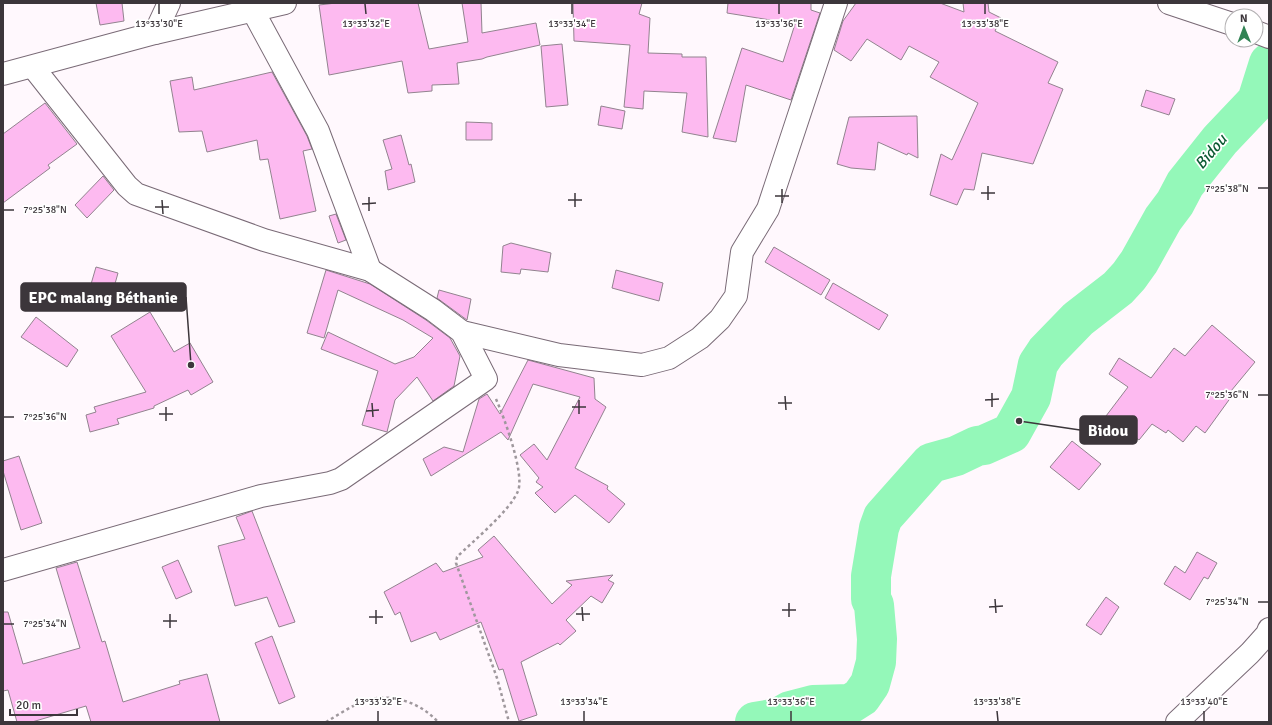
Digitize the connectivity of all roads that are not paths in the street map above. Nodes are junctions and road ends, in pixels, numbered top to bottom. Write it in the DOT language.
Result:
graph roads {
  1 [pos="169,3"];
  2 [pos="285,3"];
  3 [pos="836,3"];
  4 [pos="1169,3"];
  5 [pos="253,11"];
  6 [pos="1224,21"];
  7 [pos="155,33"];
  8 [pos="33,67"];
  9 [pos="3,74"];
  10 [pos="370,270"];
  11 [pos="462,332"];
  12 [pos="3,570"];
  13 [pos="1269,628"];
  14 [pos="1177,722"];
  1 -- 7 [label="street"];
  2 -- 5 [label="street"];
  3 -- 11 [label="street"];
  4 -- 6 [label="street"];
  5 -- 7 [label="street"];
  5 -- 10 [label="street"];
  7 -- 8 [label="street"];
  8 -- 9 [label="street"];
  8 -- 10 [label="street"];
  10 -- 11 [label="street"];
  11 -- 12 [label="street"];
  13 -- 14 [label="street"];
}
